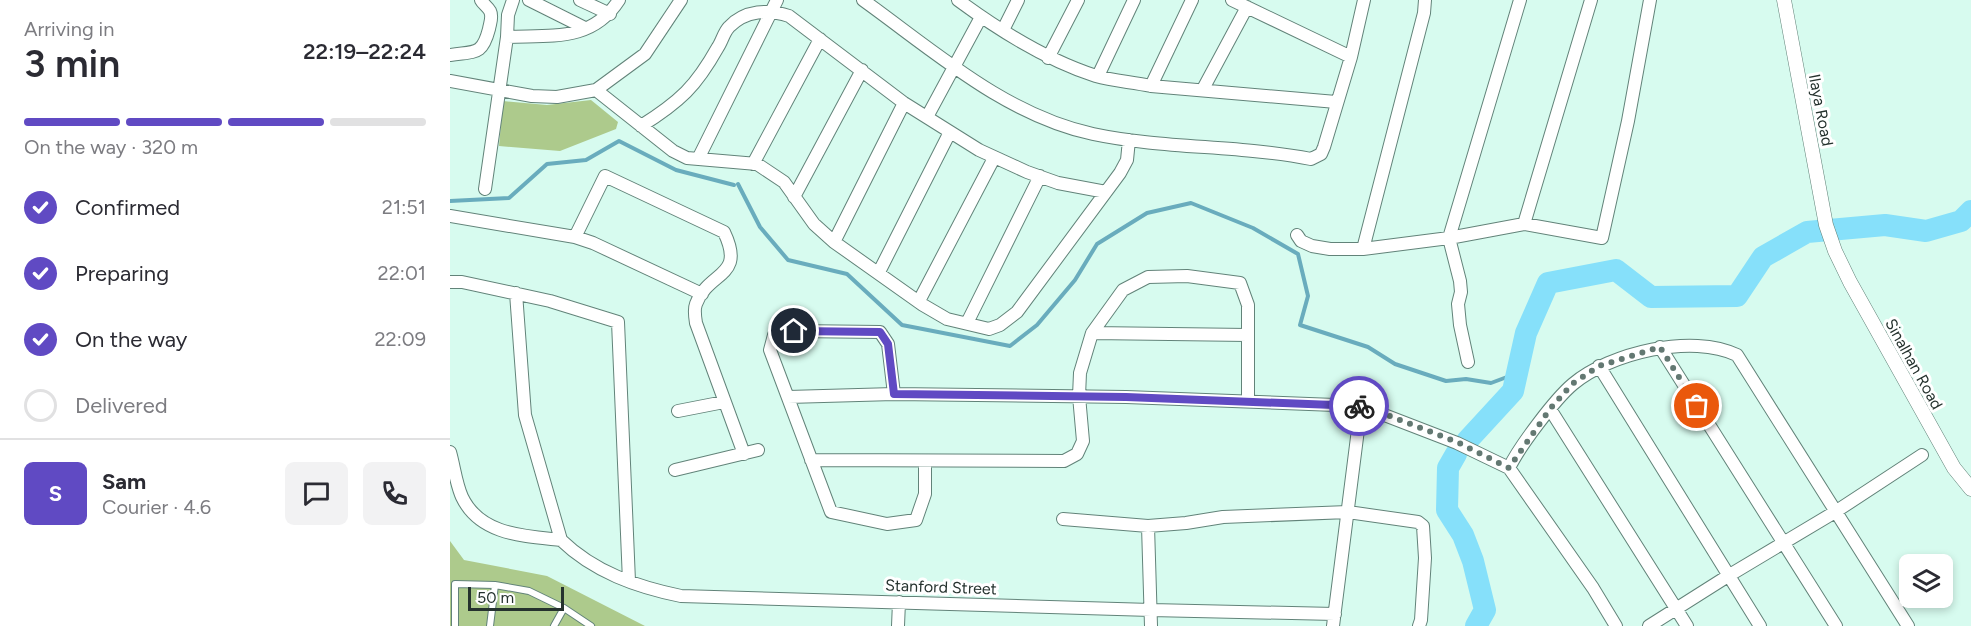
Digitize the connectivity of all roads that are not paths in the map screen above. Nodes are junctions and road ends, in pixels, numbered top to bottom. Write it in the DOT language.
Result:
graph roads {
  1 [pos="481,0"];
  2 [pos="513,0"];
  3 [pos="529,0"];
  4 [pos="580,0"];
  5 [pos="619,0"];
  6 [pos="681,0"];
  7 [pos="862,0"];
  8 [pos="958,0"];
  9 [pos="1018,0"];
  10 [pos="1078,0"];
  11 [pos="1134,0"];
  12 [pos="1192,0"];
  13 [pos="1232,0"];
  14 [pos="1425,0"];
  15 [pos="1520,0"];
  16 [pos="1591,0"];
  17 [pos="1650,0"];
  18 [pos="1784,0"];
  19 [pos="1360,2"];
  20 [pos="774,6"];
  21 [pos="1247,8"];
  22 [pos="610,14"];
  23 [pos="981,17"];
  24 [pos="585,28"];
  25 [pos="1003,30"];
  26 [pos="507,36"];
  27 [pos="820,39"];
  28 [pos="450,55"];
  29 [pos="1351,57"];
  30 [pos="1048,58"];
  31 [pos="954,65"];
  32 [pos="862,70"];
  33 [pos="1098,76"];
  34 [pos="450,81"];
  35 [pos="1151,86"];
  36 [pos="1203,89"];
  37 [pos="596,90"];
  38 [pos="498,91"];
  39 [pos="1336,102"];
  40 [pos="904,103"];
  41 [pos="927,117"];
  42 [pos="641,126"];
  43 [pos="950,132"];
  44 [pos="1129,140"];
  45 [pos="994,158"];
  46 [pos="698,159"];
  47 [pos="753,164"];
  48 [pos="1040,177"];
  49 [pos="485,189"];
  50 [pos="1106,192"];
  51 [pos="794,197"];
  52 [pos="450,216"];
  53 [pos="1524,224"];
  54 [pos="1297,235"];
  55 [pos="575,237"];
  56 [pos="1449,238"];
  57 [pos="834,242"];
  58 [pos="1362,249"];
  59 [pos="1835,250"];
  60 [pos="879,272"];
  61 [pos="450,282"];
  62 [pos="516,293"];
  63 [pos="702,294"];
  64 [pos="919,301"];
  65 [pos="967,323"];
  66 [pos="1092,333"];
  67 [pos="1248,335"];
  68 [pos="1660,347"];
  69 [pos="1468,362"];
  70 [pos="1599,366"];
  71 [pos="894,394"];
  72 [pos="1079,396"];
  73 [pos="788,397"];
  74 [pos="1248,400"];
  75 [pos="724,402"];
  76 [pos="1361,406"];
  77 [pos="1550,409"];
  78 [pos="678,411"];
  79 [pos="758,450"];
  80 [pos="450,452"];
  81 [pos="744,454"];
  82 [pos="1922,455"];
  83 [pos="812,460"];
  84 [pos="925,461"];
  85 [pos="1509,468"];
  86 [pos="675,470"];
  87 [pos="1971,489"];
  88 [pos="1348,512"];
  89 [pos="1835,512"];
  90 [pos="1063,519"];
  91 [pos="1148,526"];
  92 [pos="561,540"];
  93 [pos="1783,542"];
  94 [pos="1728,576"];
  95 [pos="629,581"];
  96 [pos="452,583"];
  97 [pos="495,585"];
  98 [pos="899,602"];
  99 [pos="564,608"];
  100 [pos="1151,610"];
  101 [pos="1676,610"];
  102 [pos="1334,620"];
  103 [pos="455,626"];
  104 [pos="490,626"];
  105 [pos="554,626"];
  106 [pos="591,626"];
  107 [pos="898,626"];
  108 [pos="1151,626"];
  109 [pos="1419,626"];
  110 [pos="1616,626"];
  111 [pos="1649,626"];
  112 [pos="1687,626"];
  113 [pos="1760,626"];
  114 [pos="1836,626"];
  115 [pos="1908,626"];
  1 -- 28 [label="street"];
  2 -- 26 [label="street"];
  3 -- 24 [label="street"];
  4 -- 22 [label="street"];
  5 -- 22 [label="street"];
  6 -- 37 [label="street"];
  7 -- 31 [label="street"];
  8 -- 23 [label="street"];
  9 -- 25 [label="street"];
  10 -- 30 [label="street"];
  11 -- 33 [label="street"];
  12 -- 35 [label="street"];
  13 -- 21 [label="street"];
  14 -- 58 [label="street"];
  15 -- 56 [label="street"];
  16 -- 53 [label="street"];
  17 -- 53 [label="street"];
  18 -- 59 [label="street, Ilaya Road"];
  19 -- 29 [label="street"];
  20 -- 27 [label="street"];
  20 -- 42 [label="street"];
  20 -- 46 [label="street"];
  21 -- 29 [label="street"];
  21 -- 36 [label="street"];
  22 -- 24 [label="street"];
  23 -- 25 [label="street"];
  23 -- 31 [label="street"];
  24 -- 26 [label="street"];
  25 -- 30 [label="street"];
  26 -- 38 [label="street"];
  27 -- 32 [label="street"];
  27 -- 47 [label="street"];
  29 -- 39 [label="street"];
  30 -- 33 [label="street"];
  31 -- 41 [label="street"];
  31 -- 44 [label="street"];
  32 -- 40 [label="street"];
  32 -- 51 [label="street"];
  33 -- 35 [label="street"];
  34 -- 38 [label="street"];
  35 -- 36 [label="street"];
  36 -- 39 [label="street"];
  37 -- 38 [label="street"];
  37 -- 42 [label="street"];
  38 -- 49 [label="street"];
  39 -- 44 [label="street"];
  40 -- 41 [label="street"];
  40 -- 57 [label="street"];
  41 -- 43 [label="street"];
  42 -- 46 [label="street"];
  43 -- 45 [label="street"];
  43 -- 60 [label="street"];
  44 -- 50 [label="street"];
  45 -- 48 [label="street"];
  45 -- 64 [label="street"];
  46 -- 47 [label="street"];
  47 -- 51 [label="street"];
  48 -- 50 [label="street"];
  48 -- 65 [label="street"];
  50 -- 65 [label="street"];
  51 -- 57 [label="street"];
  52 -- 55 [label="street"];
  53 -- 56 [label="street"];
  54 -- 58 [label="street"];
  55 -- 63 [label="street"];
  55 -- 63 [label="street"];
  56 -- 58 [label="street"];
  56 -- 69 [label="street"];
  57 -- 60 [label="street"];
  59 -- 87 [label="street, Sinalhan Road"];
  60 -- 64 [label="street"];
  61 -- 62 [label="street"];
  62 -- 92 [label="street"];
  62 -- 95 [label="street"];
  63 -- 75 [label="street"];
  64 -- 65 [label="street"];
  66 -- 67 [label="street"];
  66 -- 67 [label="street"];
  66 -- 72 [label="street"];
  67 -- 74 [label="street"];
  68 -- 70 [label="street"];
  68 -- 89 [label="street"];
  68 -- 93 [label="street"];
  70 -- 77 [label="street"];
  70 -- 94 [label="street"];
  71 -- 72 [label="street"];
  71 -- 73 [label="street"];
  71 -- 73 [label="street"];
  72 -- 74 [label="street"];
  72 -- 84 [label="street"];
  73 -- 83 [label="street"];
  74 -- 76 [label="street"];
  75 -- 78 [label="street"];
  75 -- 81 [label="street"];
  76 -- 85 [label="street"];
  76 -- 88 [label="street"];
  77 -- 85 [label="street"];
  77 -- 101 [label="street"];
  79 -- 81 [label="street"];
  80 -- 92 [label="street"];
  81 -- 86 [label="street"];
  82 -- 89 [label="street"];
  83 -- 84 [label="street"];
  83 -- 84 [label="street"];
  85 -- 110 [label="street"];
  88 -- 91 [label="street"];
  88 -- 102 [label="street"];
  88 -- 109 [label="street"];
  89 -- 93 [label="street"];
  89 -- 115 [label="street"];
  90 -- 91 [label="street"];
  91 -- 100 [label="street"];
  92 -- 95 [label="street, Stanford Street"];
  93 -- 94 [label="street"];
  93 -- 114 [label="street"];
  94 -- 101 [label="street"];
  94 -- 113 [label="street"];
  95 -- 98 [label="street, Stanford Street"];
  96 -- 97 [label="lane"];
  96 -- 103 [label="lane"];
  97 -- 99 [label="lane"];
  97 -- 104 [label="lane"];
  98 -- 100 [label="street, Stanford Street"];
  98 -- 107 [label="street"];
  99 -- 105 [label="lane"];
  99 -- 106 [label="lane"];
  100 -- 102 [label="street, Stanford Street"];
  100 -- 108 [label="street"];
  101 -- 111 [label="street"];
  101 -- 112 [label="street"];
}
